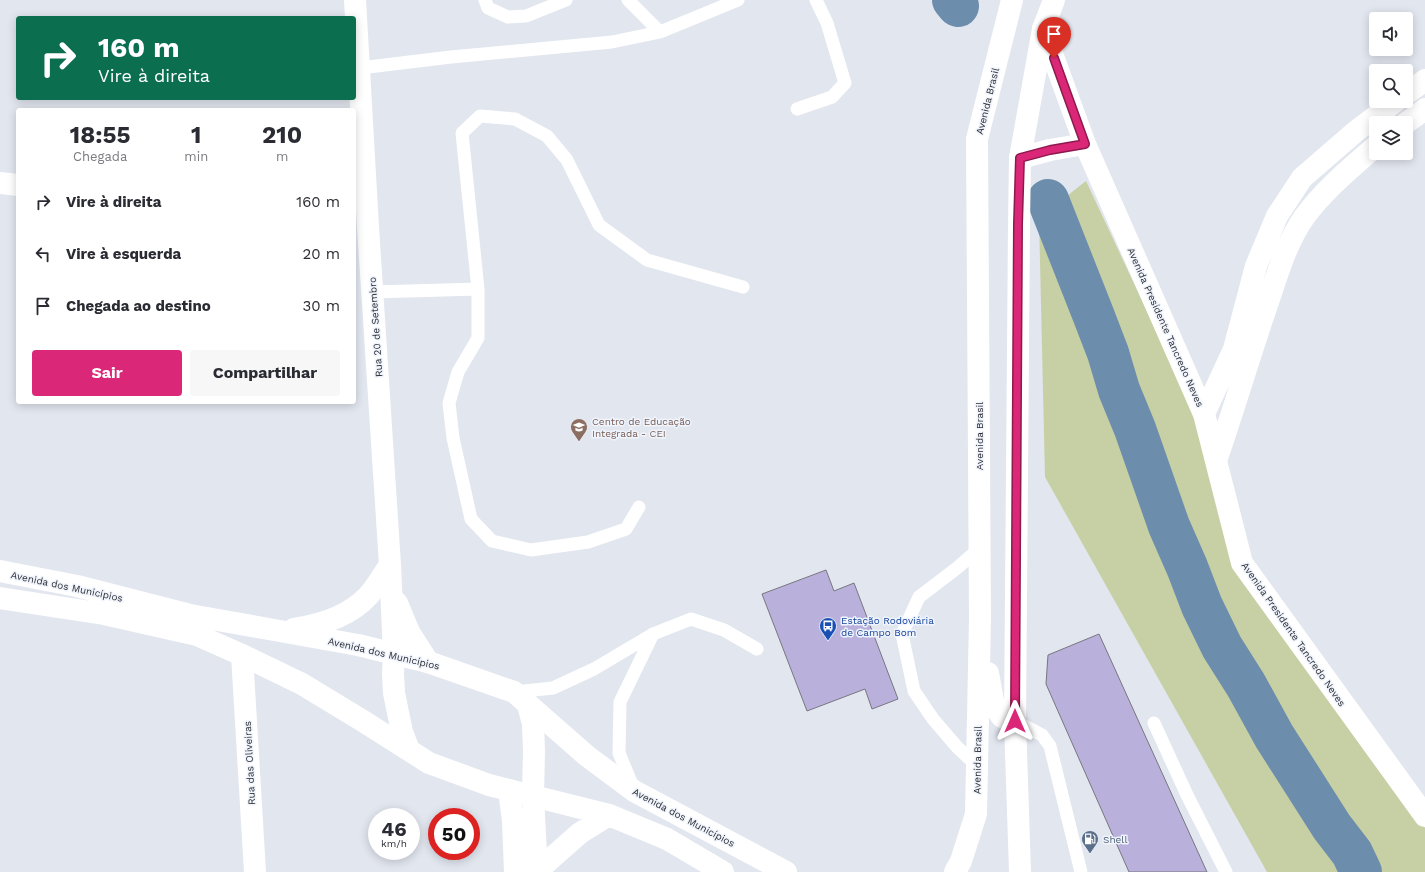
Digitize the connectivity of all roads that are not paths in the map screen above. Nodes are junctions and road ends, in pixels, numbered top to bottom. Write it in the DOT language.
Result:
graph roads {
  1 [pos="355,0"];
  2 [pos="485,0"];
  3 [pos="566,0"];
  4 [pos="628,0"];
  5 [pos="738,0"];
  6 [pos="816,0"];
  7 [pos="1012,0"];
  8 [pos="1054,0"];
  9 [pos="1043,29"];
  10 [pos="660,32"];
  11 [pos="360,68"];
  12 [pos="1425,80"];
  13 [pos="1413,89"];
  14 [pos="1387,108"];
  15 [pos="796,109"];
  16 [pos="1425,109"];
  17 [pos="1413,118"];
  18 [pos="1085,144"];
  19 [pos="1369,152"];
  20 [pos="1020,158"];
  21 [pos="0,183"];
  22 [pos="16,185"];
  23 [pos="361,226"];
  24 [pos="743,287"];
  25 [pos="478,289"];
  26 [pos="373,292"];
  27 [pos="1204,414"];
  28 [pos="1216,461"];
  29 [pos="639,507"];
  30 [pos="980,548"];
  31 [pos="390,565"];
  32 [pos="0,571"];
  33 [pos="0,598"];
  34 [pos="980,618"];
  35 [pos="280,631"];
  36 [pos="653,634"];
  37 [pos="757,649"];
  38 [pos="242,654"];
  39 [pos="394,654"];
  40 [pos="428,662"];
  41 [pos="521,698"];
  42 [pos="1015,721"];
  43 [pos="1154,723"];
  44 [pos="409,750"];
  45 [pos="977,766"];
  46 [pos="509,790"];
  47 [pos="634,791"];
  48 [pos="533,796"];
  49 [pos="976,814"];
  50 [pos="609,815"];
  51 [pos="1425,816"];
  52 [pos="255,872"];
  53 [pos="515,872"];
  54 [pos="537,872"];
  55 [pos="723,872"];
  56 [pos="786,872"];
  57 [pos="939,872"];
  58 [pos="955,872"];
  59 [pos="1020,872"];
  60 [pos="1082,872"];
  61 [pos="1226,872"];
  1 -- 11 [label="main road, Rua 20 de Setembro"];
  2 -- 3 [label="lane"];
  4 -- 10 [label="lane"];
  5 -- 10 [label="lane"];
  6 -- 15 [label="lane"];
  7 -- 30 [label="main road, Avenida Brasil"];
  8 -- 9 [label="main road"];
  9 -- 18 [label="main road, Avenida Presidente Tancredo Neves"];
  9 -- 20 [label="main road"];
  10 -- 11 [label="lane"];
  11 -- 23 [label="main road, Rua 20 de Setembro"];
  12 -- 13 [label="main road"];
  14 -- 27 [label="main road"];
  16 -- 17 [label="main road"];
  18 -- 20 [label="main road"];
  18 -- 27 [label="main road, Avenida Presidente Tancredo Neves"];
  19 -- 28 [label="main road"];
  20 -- 42 [label="main road"];
  21 -- 22 [label="main road"];
  23 -- 26 [label="main road, Rua 20 de Setembro"];
  24 -- 25 [label="lane"];
  25 -- 26 [label="lane"];
  25 -- 29 [label="lane"];
  26 -- 31 [label="main road, Rua 20 de Setembro"];
  27 -- 28 [label="main road, Avenida Presidente Tancredo Neves"];
  28 -- 51 [label="main road, Avenida Presidente Tancredo Neves"];
  30 -- 34 [label="main road, Avenida Brasil"];
  30 -- 45 [label="lane"];
  31 -- 35 [label="main road"];
  31 -- 39 [label="main road, Rua 20 de Setembro"];
  31 -- 40 [label="main road"];
  32 -- 35 [label="main road, Avenida dos Municípios"];
  33 -- 38 [label="main road, Avenida dos Municípios"];
  34 -- 42 [label="main road"];
  34 -- 45 [label="main road, Avenida Brasil"];
  35 -- 39 [label="main road, Avenida dos Municípios"];
  36 -- 37 [label="lane"];
  36 -- 41 [label="lane"];
  36 -- 47 [label="lane"];
  38 -- 44 [label="main road, Avenida dos Municípios"];
  38 -- 52 [label="main road, Rua das Oliveiras"];
  39 -- 40 [label="main road, Avenida dos Municípios"];
  39 -- 44 [label="main road, Rua 20 de Setembro"];
  40 -- 41 [label="main road, Avenida dos Municípios"];
  41 -- 47 [label="main road, Avenida dos Municípios"];
  41 -- 48 [label="main road"];
  42 -- 59 [label="main road"];
  42 -- 60 [label="lane"];
  43 -- 61 [label="lane"];
  44 -- 46 [label="main road, Avenida dos Municípios"];
  45 -- 49 [label="main road, Avenida Brasil"];
  46 -- 48 [label="main road, Avenida dos Municípios"];
  46 -- 53 [label="main road"];
  47 -- 56 [label="main road, Avenida dos Municípios"];
  48 -- 50 [label="main road, Avenida dos Municípios"];
  48 -- 54 [label="main road"];
  49 -- 57 [label="main road"];
  49 -- 58 [label="main road, Avenida Brasil"];
  50 -- 54 [label="main road"];
  50 -- 55 [label="main road, Avenida dos Municípios"];
}
